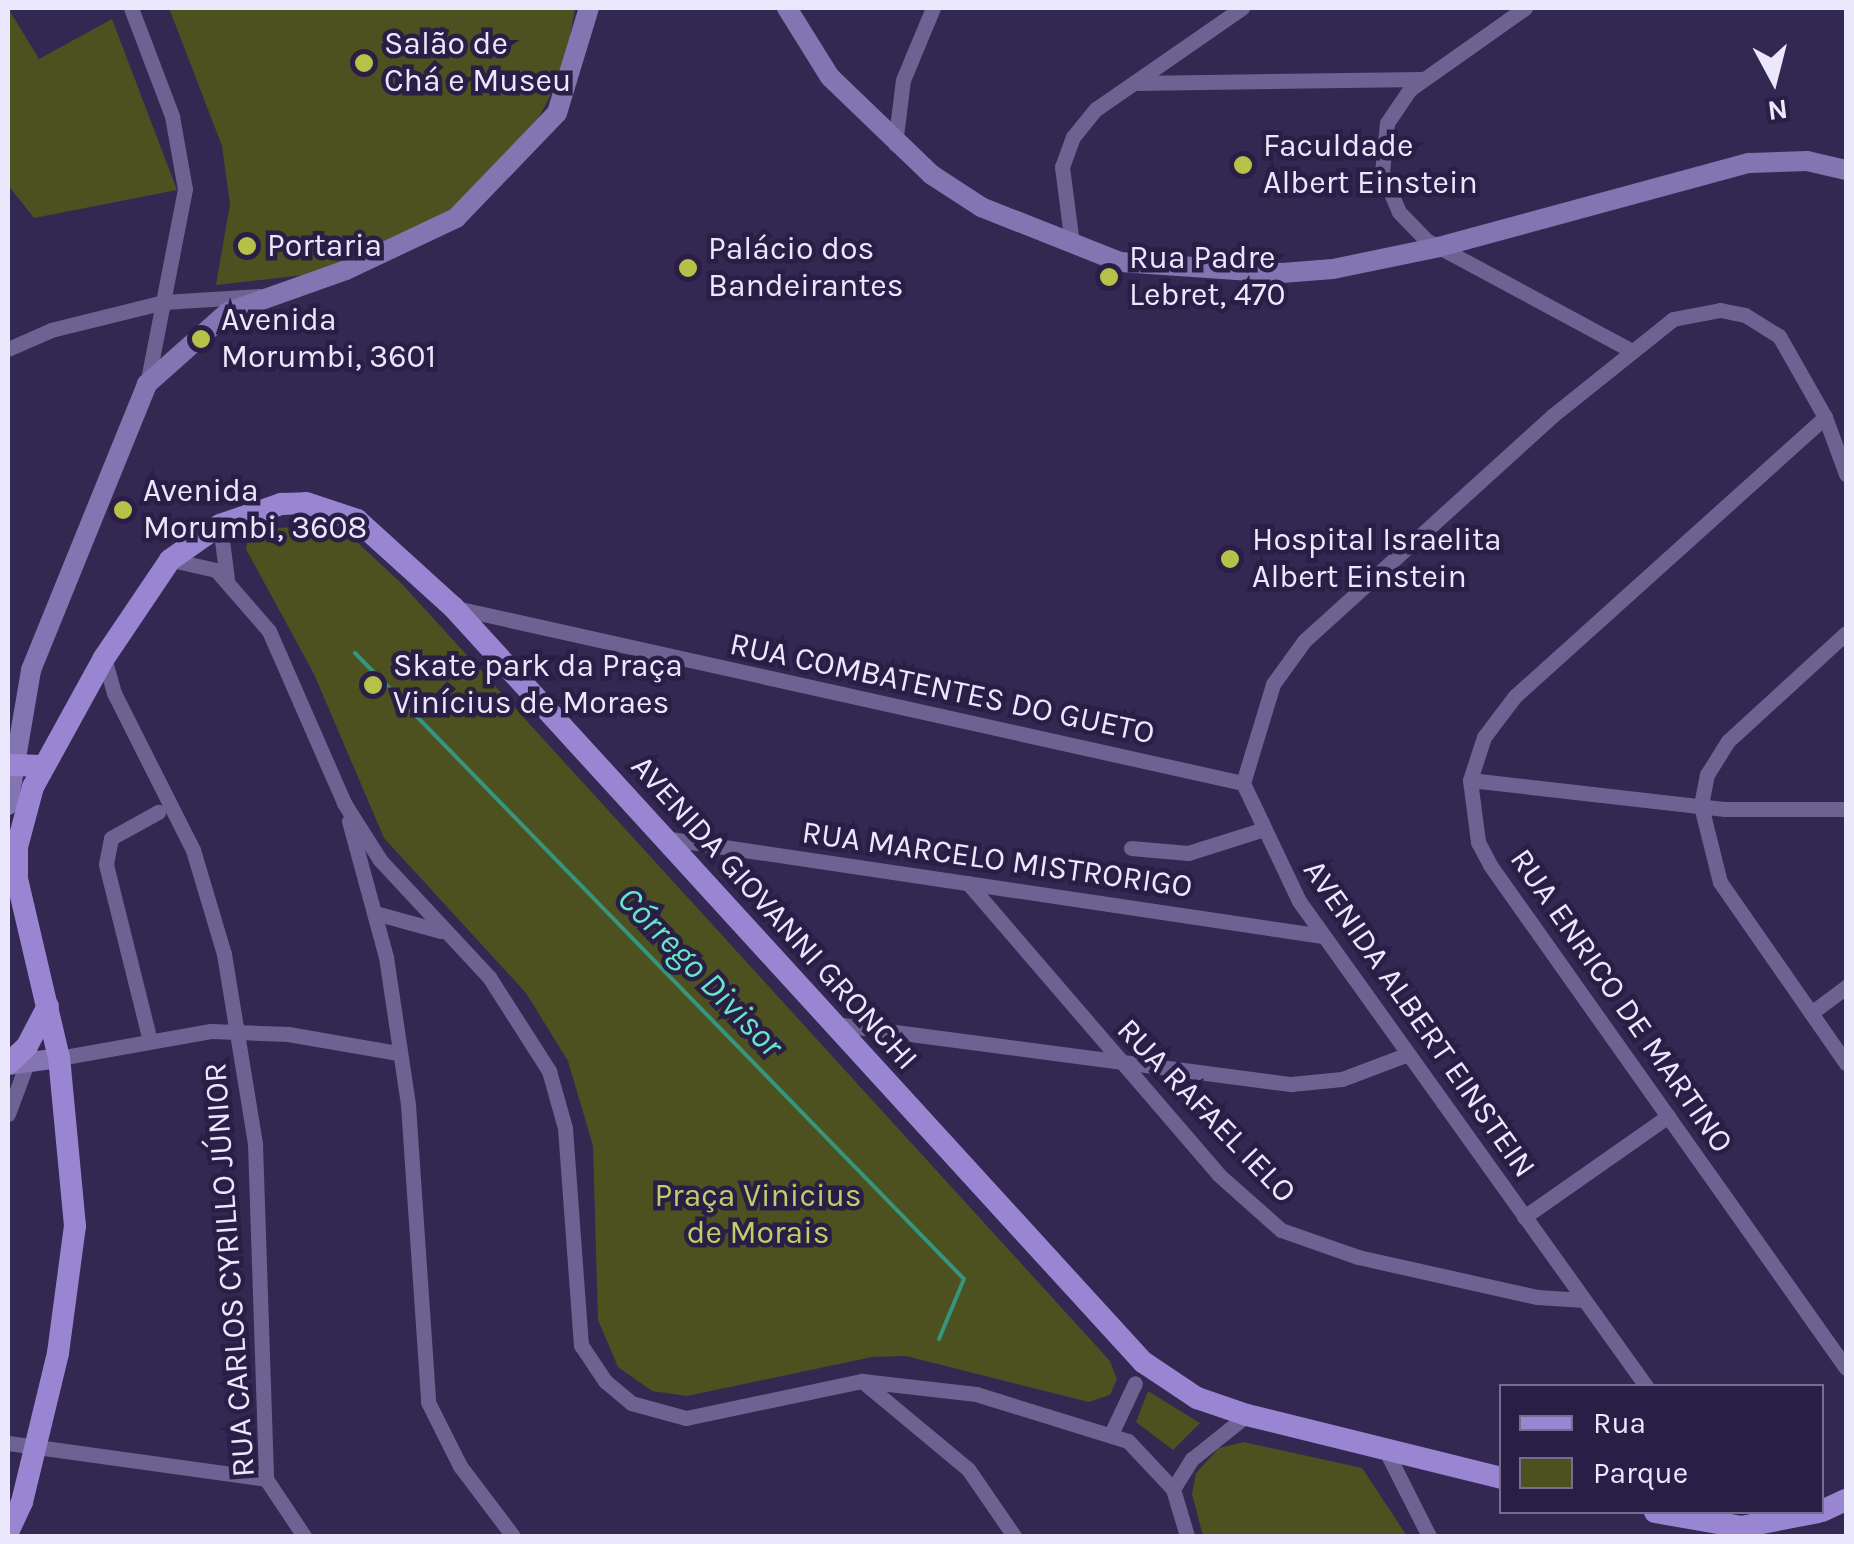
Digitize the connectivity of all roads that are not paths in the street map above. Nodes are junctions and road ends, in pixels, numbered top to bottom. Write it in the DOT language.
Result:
graph roads {
  1 [pos="131,8"];
  2 [pos="589,8"];
  3 [pos="787,8"];
  4 [pos="933,8"];
  5 [pos="1242,8"];
  6 [pos="1525,8"];
  7 [pos="1422,79"];
  8 [pos="1135,82"];
  9 [pos="895,144"];
  10 [pos="1846,170"];
  11 [pos="1072,244"];
  12 [pos="1439,248"];
  13 [pos="259,296"];
  14 [pos="164,302"];
  15 [pos="8,348"];
  16 [pos="1630,350"];
  17 [pos="146,384"];
  18 [pos="1826,417"];
  19 [pos="1846,474"];
  20 [pos="220,524"];
  21 [pos="170,560"];
  22 [pos="228,579"];
  23 [pos="453,607"];
  24 [pos="1846,633"];
  25 [pos="104,658"];
  26 [pos="27,685"];
  27 [pos="8,722"];
  28 [pos="12,764"];
  29 [pos="44,766"];
  30 [pos="1470,780"];
  31 [pos="1243,783"];
  32 [pos="344,802"];
  33 [pos="8,805"];
  34 [pos="1701,806"];
  35 [pos="1846,809"];
  36 [pos="158,812"];
  37 [pos="1261,830"];
  38 [pos="663,838"];
  39 [pos="1131,848"];
  40 [pos="968,883"];
  41 [pos="12,889"];
  42 [pos="375,912"];
  43 [pos="445,932"];
  44 [pos="1323,936"];
  45 [pos="1846,987"];
  46 [pos="48,1006"];
  47 [pos="1810,1013"];
  48 [pos="828,1023"];
  49 [pos="241,1032"];
  50 [pos="150,1041"];
  51 [pos="398,1053"];
  52 [pos="1406,1055"];
  53 [pos="58,1058"];
  54 [pos="1118,1062"];
  55 [pos="1846,1063"];
  56 [pos="14,1064"];
  57 [pos="8,1114"];
  58 [pos="1668,1116"];
  59 [pos="1524,1217"];
  60 [pos="1584,1300"];
  61 [pos="1846,1368"];
  62 [pos="862,1382"];
  63 [pos="1135,1384"];
  64 [pos="1645,1384"];
  65 [pos="1247,1415"];
  66 [pos="1112,1434"];
  67 [pos="8,1443"];
  68 [pos="36,1448"];
  69 [pos="1386,1451"];
  70 [pos="1499,1477"];
  71 [pos="266,1480"];
  72 [pos="1173,1489"];
  73 [pos="1803,1514"];
  74 [pos="1695,1515"];
  75 [pos="499,1516"];
  76 [pos="1741,1525"];
  77 [pos="8,1532"];
  78 [pos="304,1536"];
  79 [pos="496,1536"];
  80 [pos="512,1536"];
  81 [pos="1014,1536"];
  82 [pos="1187,1536"];
  83 [pos="1430,1536"];
  1 -- 14 [label="street"];
  2 -- 13 [label="main road"];
  3 -- 9 [label="main road"];
  4 -- 9 [label="street"];
  5 -- 8 [label="street"];
  6 -- 7 [label="street"];
  7 -- 8 [label="street"];
  7 -- 12 [label="street"];
  8 -- 11 [label="street"];
  9 -- 11 [label="main road"];
  10 -- 12 [label="main road"];
  11 -- 12 [label="main road"];
  12 -- 16 [label="street"];
  13 -- 14 [label="street"];
  13 -- 17 [label="main road"];
  14 -- 15 [label="street"];
  14 -- 17 [label="street"];
  16 -- 18 [label="street"];
  16 -- 31 [label="street"];
  17 -- 26 [label="main road"];
  18 -- 19 [label="street"];
  18 -- 30 [label="street, RUA ENRICO DE MARTINO"];
  20 -- 21 [label="main road, AVENIDA GIOVANNI GRONCHI"];
  20 -- 22 [label="street"];
  20 -- 23 [label="main road, AVENIDA GIOVANNI GRONCHI"];
  21 -- 22 [label="street"];
  21 -- 25 [label="main road, AVENIDA GIOVANNI GRONCHI"];
  22 -- 32 [label="street"];
  23 -- 31 [label="street, RUA COMBATENTES DO GUETO"];
  23 -- 38 [label="main road, AVENIDA GIOVANNI GRONCHI"];
  24 -- 34 [label="street"];
  25 -- 29 [label="main road, AVENIDA GIOVANNI GRONCHI"];
  25 -- 49 [label="street, RUA CARLOS CYRILLO JÚNIOR"];
  26 -- 27 [label="main road"];
  26 -- 28 [label="main road"];
  28 -- 29 [label="main road"];
  28 -- 33 [label="main road"];
  29 -- 33 [label="main road, AVENIDA GIOVANNI GRONCHI"];
  29 -- 41 [label="main road, AVENIDA GIOVANNI GRONCHI"];
  30 -- 34 [label="street"];
  30 -- 58 [label="street, RUA ENRICO DE MARTINO"];
  31 -- 37 [label="street, AVENIDA ALBERT EINSTEIN"];
  32 -- 42 [label="street"];
  32 -- 43 [label="street"];
  33 -- 41 [label="main road"];
  34 -- 35 [label="street"];
  34 -- 47 [label="street"];
  36 -- 50 [label="street"];
  37 -- 39 [label="street"];
  37 -- 44 [label="street, AVENIDA ALBERT EINSTEIN"];
  38 -- 40 [label="street, RUA MARCELO MISTRORIGO"];
  38 -- 48 [label="main road, AVENIDA GIOVANNI GRONCHI"];
  40 -- 44 [label="street, RUA MARCELO MISTRORIGO"];
  40 -- 54 [label="street, RUA RAFAEL IELO"];
  41 -- 46 [label="main road"];
  42 -- 43 [label="street"];
  42 -- 51 [label="street"];
  43 -- 62 [label="street"];
  44 -- 52 [label="street, AVENIDA ALBERT EINSTEIN"];
  45 -- 47 [label="street"];
  46 -- 53 [label="main road"];
  46 -- 56 [label="main road"];
  47 -- 55 [label="street"];
  48 -- 54 [label="street"];
  48 -- 65 [label="main road, AVENIDA GIOVANNI GRONCHI"];
  49 -- 50 [label="street"];
  49 -- 51 [label="street"];
  49 -- 71 [label="street, RUA CARLOS CYRILLO JÚNIOR"];
  50 -- 53 [label="street"];
  51 -- 75 [label="street"];
  52 -- 54 [label="street"];
  52 -- 59 [label="street, AVENIDA ALBERT EINSTEIN"];
  53 -- 56 [label="main road"];
  53 -- 68 [label="main road"];
  54 -- 60 [label="street, RUA RAFAEL IELO"];
  56 -- 57 [label="street"];
  58 -- 59 [label="street"];
  58 -- 61 [label="street, RUA ENRICO DE MARTINO"];
  59 -- 60 [label="street, AVENIDA ALBERT EINSTEIN"];
  60 -- 64 [label="street, AVENIDA ALBERT EINSTEIN"];
  62 -- 66 [label="street"];
  62 -- 81 [label="street"];
  63 -- 66 [label="street"];
  65 -- 69 [label="main road, AVENIDA GIOVANNI GRONCHI"];
  65 -- 72 [label="street"];
  66 -- 72 [label="street"];
  67 -- 68 [label="street"];
  68 -- 71 [label="street"];
  68 -- 77 [label="main road"];
  69 -- 70 [label="main road, AVENIDA GIOVANNI GRONCHI"];
  69 -- 83 [label="street"];
  71 -- 78 [label="street, RUA CARLOS CYRILLO JÚNIOR"];
  72 -- 82 [label="street"];
  73 -- 76 [label="main road"];
  74 -- 76 [label="main road"];
  75 -- 79 [label="street"];
  75 -- 80 [label="street"];
}
